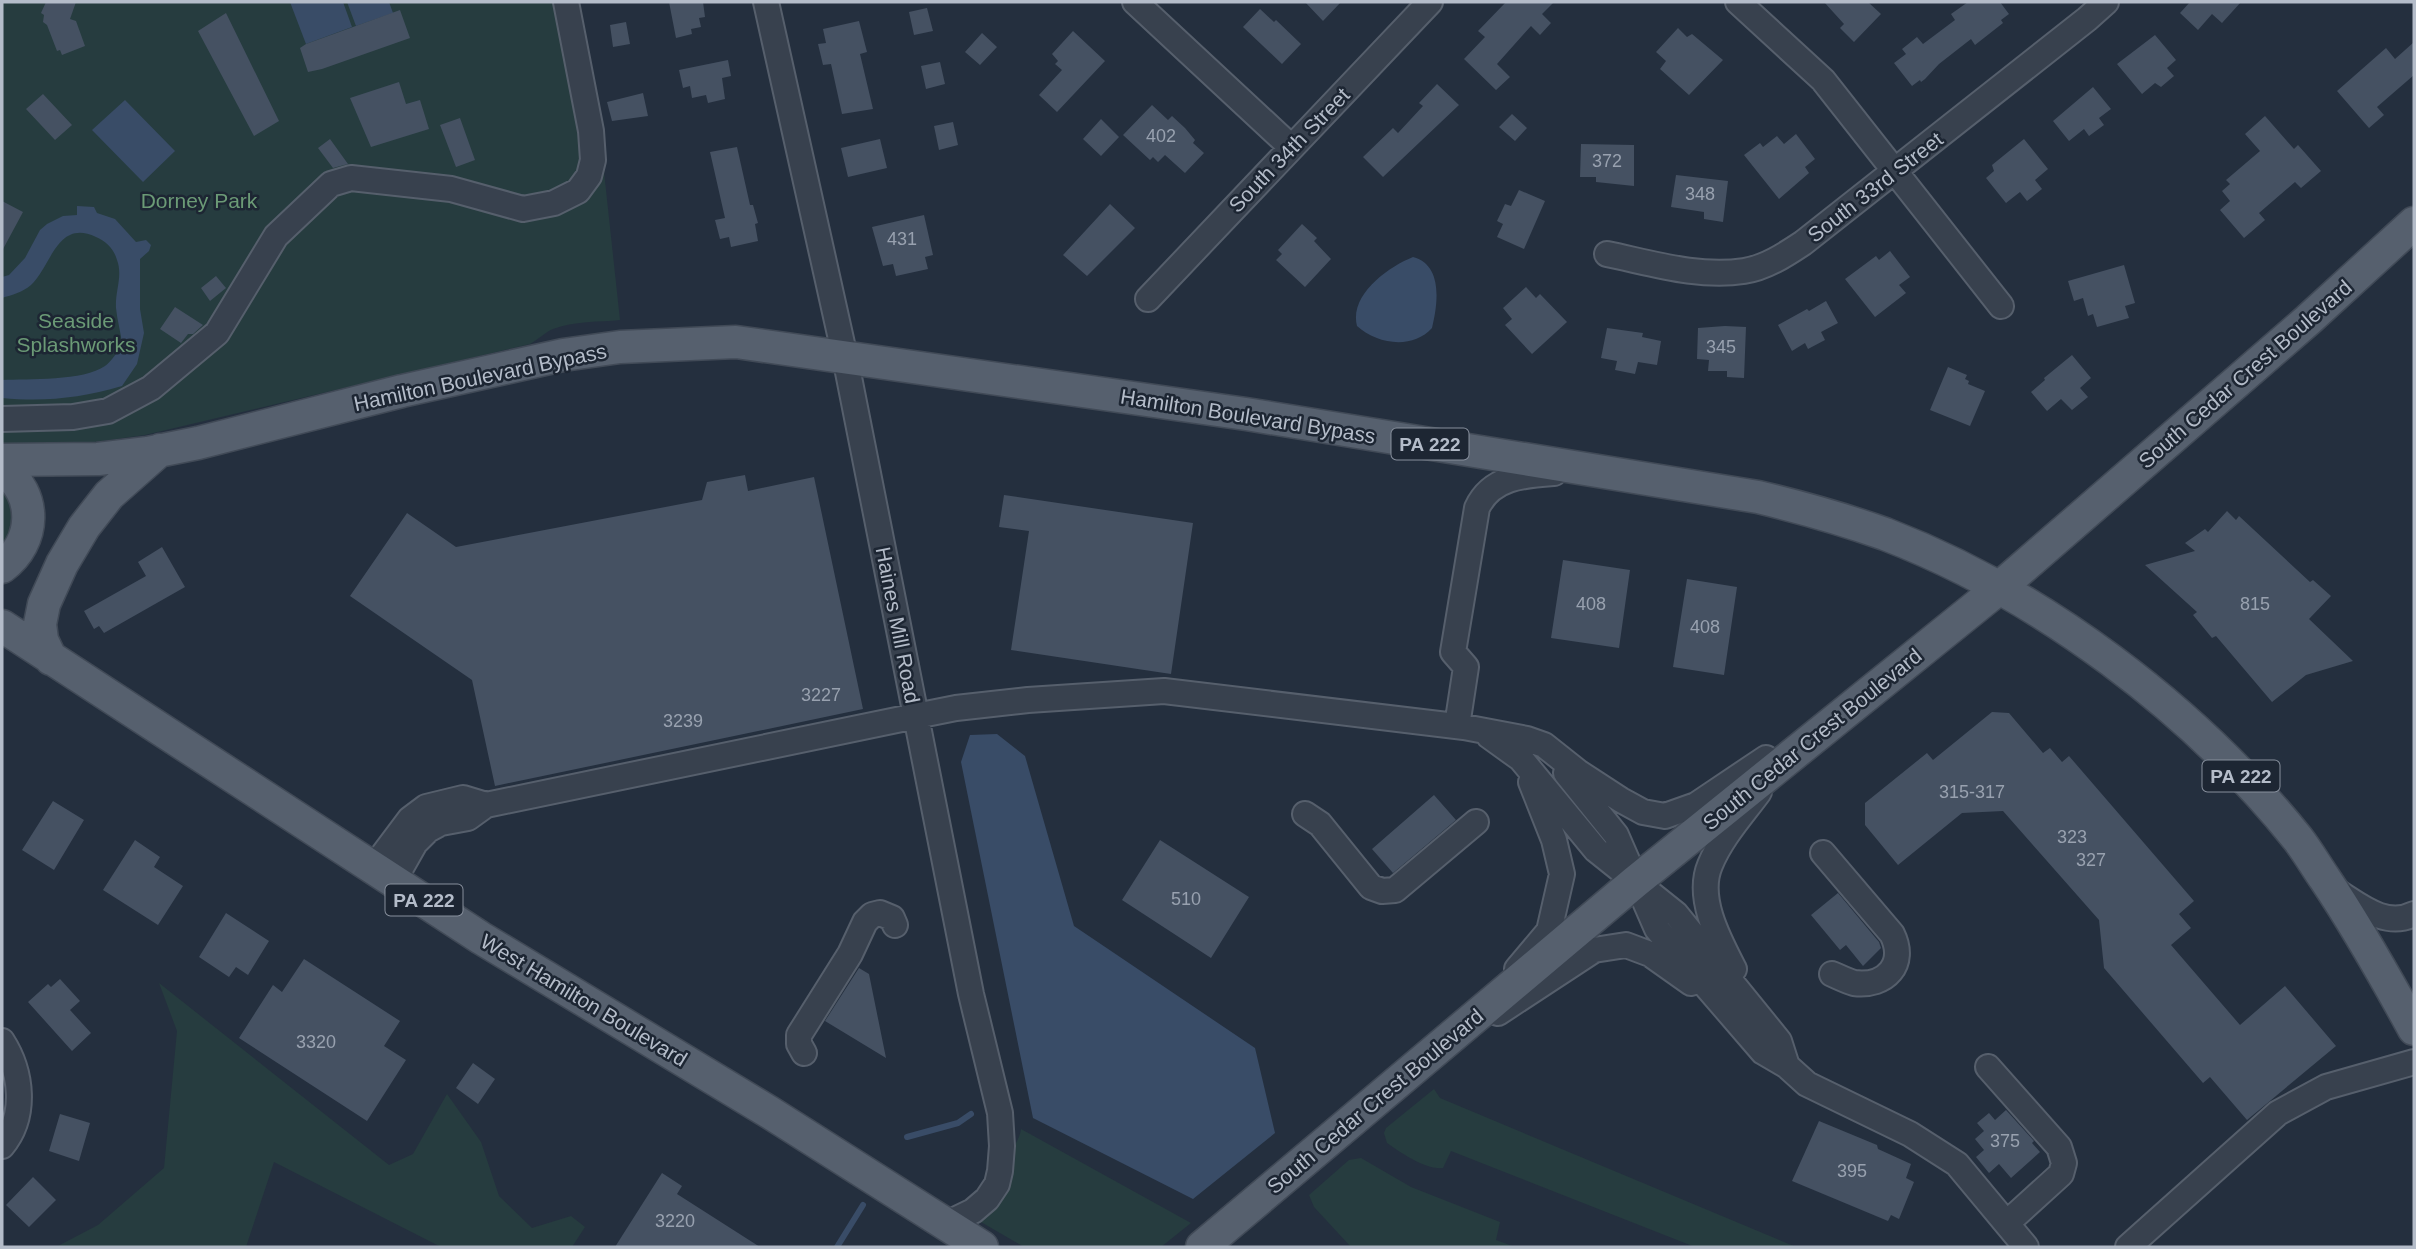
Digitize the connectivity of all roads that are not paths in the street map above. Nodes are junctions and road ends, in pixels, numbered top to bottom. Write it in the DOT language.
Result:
graph roads {
  1 [pos="566,2"];
  2 [pos="766,2"];
  3 [pos="1135,2"];
  4 [pos="1430,2"];
  5 [pos="1738,2"];
  6 [pos="2106,2"];
  7 [pos="1291,147"];
  8 [pos="1895,172"];
  9 [pos="2414,223"];
  10 [pos="1607,254"];
  11 [pos="1148,299"];
  12 [pos="2001,306"];
  13 [pos="845,357"];
  14 [pos="2,419"];
  15 [pos="160,450"];
  16 [pos="2,460"];
  17 [pos="2,469"];
  18 [pos="1600,471"];
  19 [pos="2,567"];
  20 [pos="1998,589"];
  21 [pos="2,626"];
  22 [pos="51,659"];
  23 [pos="1895,673"];
  24 [pos="916,716"];
  25 [pos="1457,726"];
  26 [pos="1483,731"];
  27 [pos="1544,745"];
  28 [pos="1521,759"];
  29 [pos="1776,768"];
  30 [pos="1304,814"];
  31 [pos="1476,822"];
  32 [pos="1823,853"];
  33 [pos="384,873"];
  34 [pos="1635,882"];
  35 [pos="2331,888"];
  36 [pos="2414,914"];
  37 [pos="895,925"];
  38 [pos="1832,974"];
  39 [pos="1479,1013"];
  40 [pos="2414,1029"];
  41 [pos="2,1041"];
  42 [pos="1771,1046"];
  43 [pos="804,1053"];
  44 [pos="2414,1062"];
  45 [pos="1988,1066"];
  46 [pos="1415,1067"];
  47 [pos="2,1146"];
  48 [pos="2007,1223"];
  49 [pos="946,1224"];
  50 [pos="982,1247"];
  51 [pos="1202,1247"];
  52 [pos="2026,1247"];
  53 [pos="2127,1247"];
  1 -- 14 [label="street"];
  2 -- 13 [label="street, Haines Mill Road"];
  3 -- 7 [label="street"];
  4 -- 7 [label="street, South 34th Street"];
  5 -- 8 [label="street"];
  6 -- 8 [label="street, South 33rd Street"];
  7 -- 11 [label="street, South 34th Street"];
  8 -- 10 [label="street, South 33rd Street"];
  8 -- 12 [label="street"];
  9 -- 20 [label="main road, South Cedar Crest Boulevard"];
  13 -- 15 [label="main road, Hamilton Boulevard Bypass / PA 222"];
  13 -- 18 [label="main road, Hamilton Boulevard Bypass / PA 222"];
  13 -- 24 [label="street, Haines Mill Road"];
  15 -- 16 [label="main road, Hamilton Boulevard Bypass / PA 222"];
  15 -- 22 [label="main road"];
  17 -- 19 [label="main road"];
  18 -- 20 [label="main road, Hamilton Boulevard Bypass / PA 222"];
  18 -- 25 [label="street"];
  20 -- 23 [label="main road, South Cedar Crest Boulevard"];
  20 -- 35 [label="main road, Hamilton Boulevard Bypass / PA 222"];
  21 -- 22 [label="main road, West Hamilton Boulevard / PA 222"];
  22 -- 33 [label="main road, West Hamilton Boulevard / PA 222"];
  23 -- 27 [label="street"];
  23 -- 29 [label="main road, South Cedar Crest Boulevard"];
  24 -- 25 [label="street"];
  24 -- 33 [label="street"];
  24 -- 49 [label="street, Haines Mill Road"];
  25 -- 26 [label="street"];
  26 -- 27 [label="street"];
  26 -- 28 [label="street"];
  27 -- 34 [label="street"];
  28 -- 34 [label="street"];
  28 -- 39 [label="street"];
  29 -- 34 [label="main road, South Cedar Crest Boulevard"];
  29 -- 42 [label="street"];
  30 -- 31 [label="street"];
  32 -- 38 [label="street"];
  33 -- 49 [label="main road, West Hamilton Boulevard / PA 222"];
  34 -- 39 [label="main road, South Cedar Crest Boulevard"];
  34 -- 42 [label="street"];
  35 -- 36 [label="street"];
  35 -- 40 [label="main road, Hamilton Boulevard Bypass / PA 222"];
  37 -- 43 [label="street"];
  39 -- 46 [label="main road, South Cedar Crest Boulevard"];
  41 -- 47 [label="street"];
  42 -- 46 [label="street"];
  42 -- 48 [label="street"];
  44 -- 53 [label="street"];
  45 -- 48 [label="street"];
  46 -- 51 [label="main road, South Cedar Crest Boulevard"];
  48 -- 52 [label="street"];
  49 -- 50 [label="main road, PA 222"];
}
